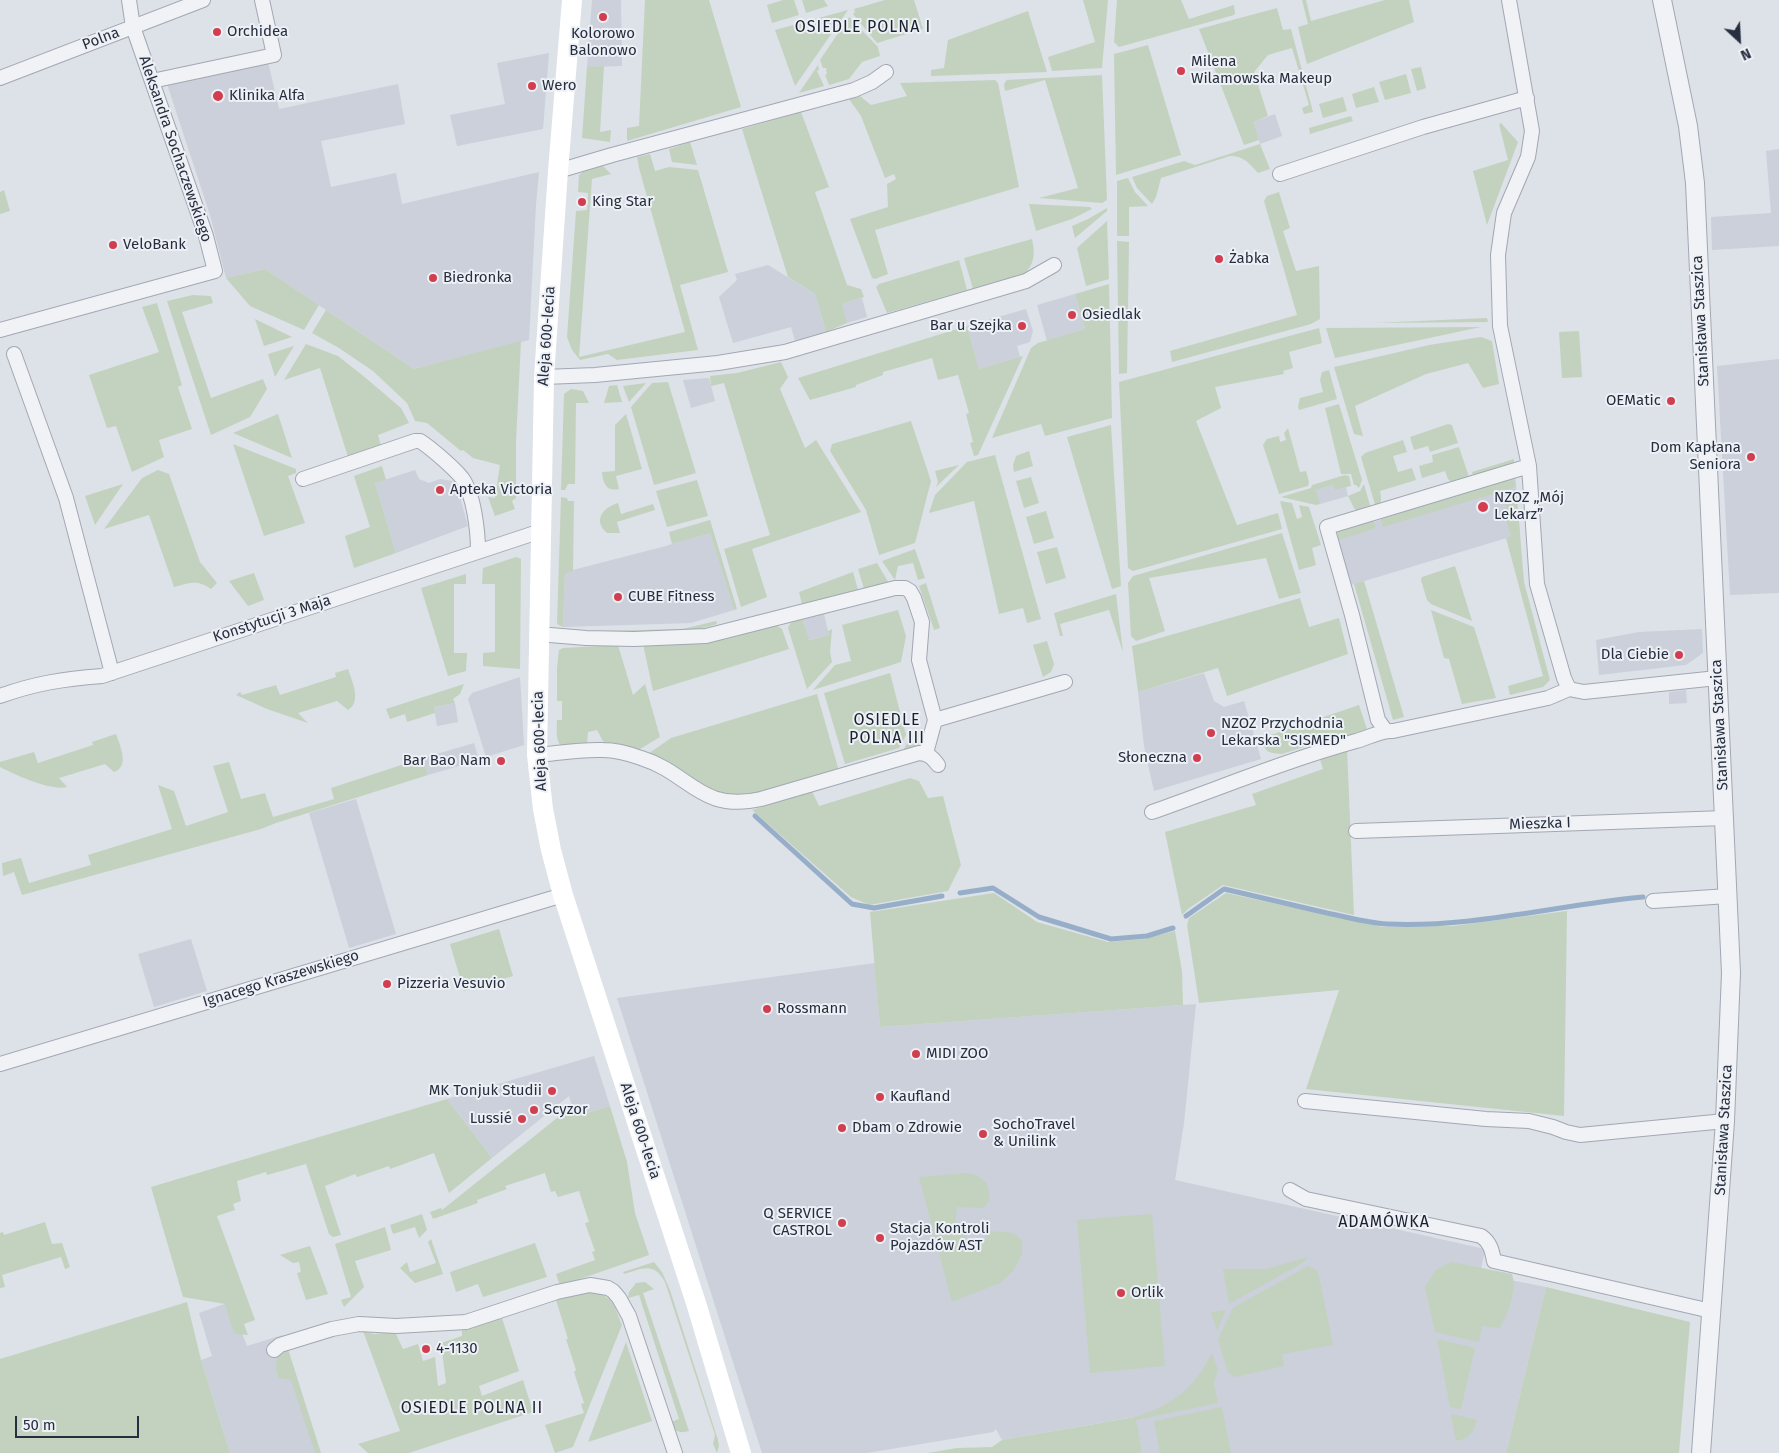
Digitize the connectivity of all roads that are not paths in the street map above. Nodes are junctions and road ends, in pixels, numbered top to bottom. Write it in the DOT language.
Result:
graph roads {
  1 [pos="128,0"];
  2 [pos="203,0"];
  3 [pos="262,0"];
  4 [pos="572,0"];
  5 [pos="1509,0"];
  6 [pos="1662,0"];
  7 [pos="133,27"];
  8 [pos="886,72"];
  9 [pos="0,78"];
  10 [pos="152,81"];
  11 [pos="1527,98"];
  12 [pos="558,171"];
  13 [pos="1280,174"];
  14 [pos="1054,265"];
  15 [pos="0,330"];
  16 [pos="14,354"];
  17 [pos="544,377"];
  18 [pos="1530,466"];
  19 [pos="303,479"];
  20 [pos="541,532"];
  21 [pos="478,551"];
  22 [pos="538,634"];
  23 [pos="112,673"];
  24 [pos="1717,678"];
  25 [pos="1065,682"];
  26 [pos="1569,688"];
  27 [pos="0,696"];
  28 [pos="935,720"];
  29 [pos="1386,731"];
  30 [pos="926,753"];
  31 [pos="537,755"];
  32 [pos="938,765"];
  33 [pos="1152,812"];
  34 [pos="1724,818"];
  35 [pos="1356,831"];
  36 [pos="563,895"];
  37 [pos="1728,896"];
  38 [pos="1653,901"];
  39 [pos="0,1064"];
  40 [pos="1305,1101"];
  41 [pos="1725,1121"];
  42 [pos="1290,1190"];
  43 [pos="1711,1311"];
  44 [pos="274,1350"];
  45 [pos="675,1453"];
  46 [pos="742,1453"];
  47 [pos="1701,1453"];
  1 -- 7 [label="street, Aleksandra Sochaczewskiego"];
  2 -- 7 [label="street, Polna"];
  3 -- 10 [label="street"];
  4 -- 12 [label="main road, Aleja 600-lecia"];
  5 -- 11 [label="street"];
  6 -- 24 [label="street, Stanisława Staszica"];
  7 -- 9 [label="street, Polna"];
  7 -- 10 [label="street, Aleksandra Sochaczewskiego"];
  8 -- 12 [label="street"];
  10 -- 15 [label="street, Aleksandra Sochaczewskiego"];
  11 -- 13 [label="street"];
  11 -- 18 [label="street"];
  12 -- 17 [label="main road, Aleja 600-lecia"];
  14 -- 17 [label="street"];
  16 -- 23 [label="street"];
  17 -- 20 [label="main road, Aleja 600-lecia"];
  18 -- 26 [label="street"];
  18 -- 29 [label="street"];
  19 -- 21 [label="street"];
  20 -- 21 [label="street, Konstytucji 3 Maja"];
  20 -- 22 [label="main road, Aleja 600-lecia"];
  21 -- 23 [label="street, Konstytucji 3 Maja"];
  22 -- 28 [label="street"];
  22 -- 31 [label="main road, Aleja 600-lecia"];
  23 -- 27 [label="street, Konstytucji 3 Maja"];
  24 -- 26 [label="street"];
  24 -- 34 [label="street, Stanisława Staszica"];
  25 -- 28 [label="street"];
  26 -- 29 [label="street"];
  28 -- 30 [label="street"];
  29 -- 33 [label="street"];
  30 -- 31 [label="street"];
  30 -- 32 [label="street"];
  31 -- 36 [label="main road, Aleja 600-lecia"];
  34 -- 35 [label="street, Mieszka I"];
  34 -- 37 [label="street, Stanisława Staszica"];
  36 -- 39 [label="street, Ignacego Kraszewskiego"];
  36 -- 46 [label="main road, Aleja 600-lecia"];
  37 -- 38 [label="street"];
  37 -- 41 [label="street, Stanisława Staszica"];
  40 -- 41 [label="street"];
  41 -- 43 [label="street, Stanisława Staszica"];
  42 -- 43 [label="street"];
  43 -- 47 [label="street, Stanisława Staszica"];
  44 -- 45 [label="street"];
}
